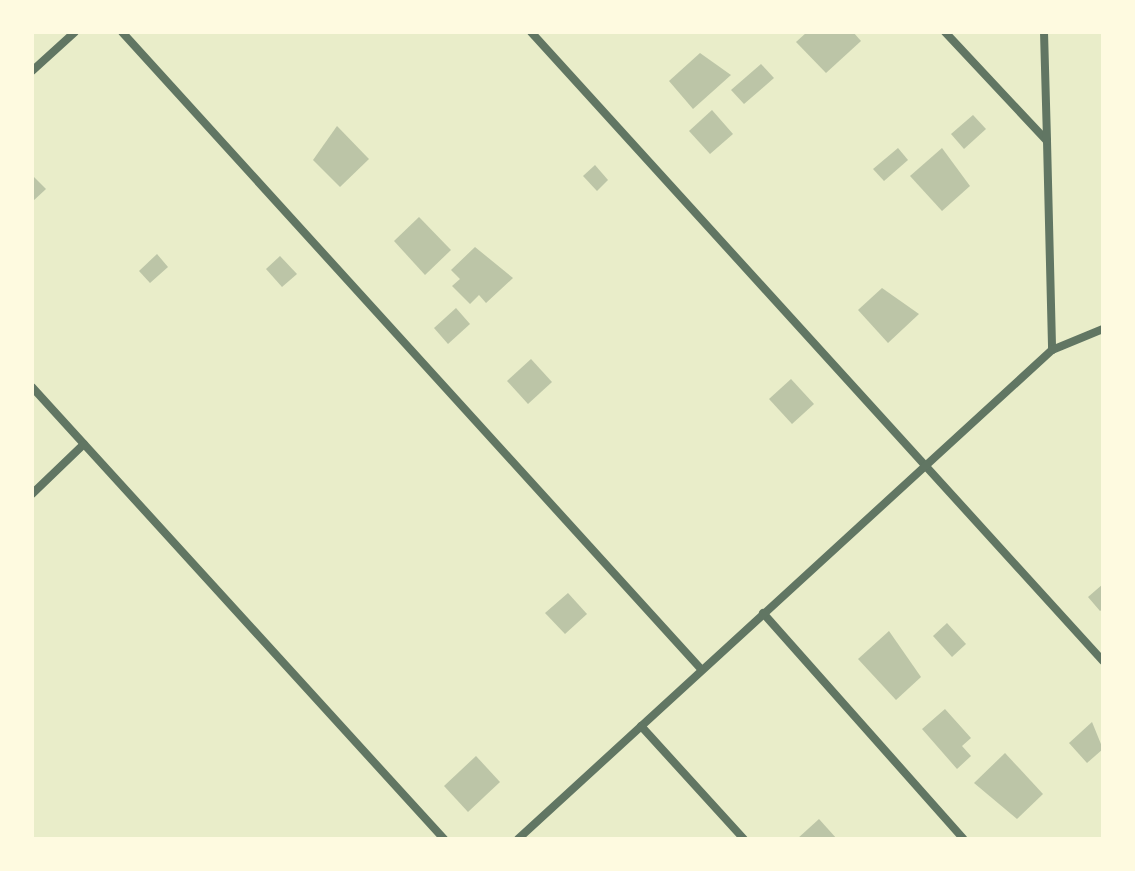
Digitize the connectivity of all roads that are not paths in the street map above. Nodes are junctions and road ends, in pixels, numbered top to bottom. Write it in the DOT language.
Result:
graph roads {
  1 [pos="75,32"];
  2 [pos="122,32"];
  3 [pos="531,32"];
  4 [pos="945,32"];
  5 [pos="1044,32"];
  6 [pos="32,71"];
  7 [pos="1047,141"];
  8 [pos="1103,329"];
  9 [pos="1052,350"];
  10 [pos="32,387"];
  11 [pos="84,444"];
  12 [pos="925,466"];
  13 [pos="32,494"];
  14 [pos="763,613"];
  15 [pos="1103,661"];
  16 [pos="702,670"];
  17 [pos="641,726"];
  18 [pos="444,839"];
  19 [pos="518,839"];
  20 [pos="744,839"];
  21 [pos="964,839"];
  1 -- 6 [label="street"];
  2 -- 16 [label="street"];
  3 -- 12 [label="street"];
  4 -- 7 [label="street"];
  5 -- 7 [label="street"];
  7 -- 9 [label="street"];
  8 -- 9 [label="street"];
  9 -- 12 [label="street"];
  10 -- 11 [label="street"];
  11 -- 13 [label="street"];
  11 -- 18 [label="street"];
  12 -- 14 [label="street"];
  12 -- 15 [label="street"];
  14 -- 16 [label="street"];
  14 -- 21 [label="street"];
  16 -- 17 [label="street"];
  17 -- 19 [label="street"];
  17 -- 20 [label="street"];
}
